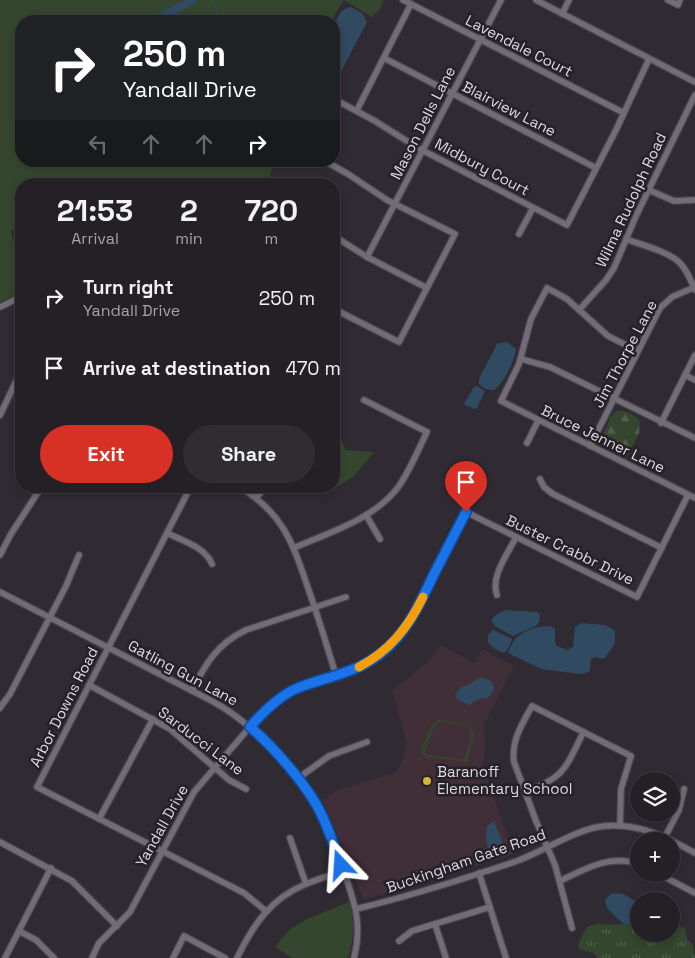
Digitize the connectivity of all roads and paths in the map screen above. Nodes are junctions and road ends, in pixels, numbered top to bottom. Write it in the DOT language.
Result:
graph roads {
  1 [pos="403,0"];
  2 [pos="500,0"];
  3 [pos="536,0"];
  4 [pos="569,0"];
  5 [pos="668,0"];
  6 [pos="679,2"];
  7 [pos="411,4"];
  8 [pos="562,14"];
  9 [pos="480,40"];
  10 [pos="384,58"];
  11 [pos="649,59"];
  12 [pos="695,82"];
  13 [pos="452,93"];
  14 [pos="695,95"];
  15 [pos="340,102"];
  16 [pos="357,110"];
  17 [pos="624,113"];
  18 [pos="423,150"];
  19 [pos="335,167"];
  20 [pos="596,168"];
  21 [pos="649,190"];
  22 [pos="695,200"];
  23 [pos="395,204"];
  24 [pos="534,208"];
  25 [pos="519,234"];
  26 [pos="626,239"];
  27 [pos="340,240"];
  28 [pos="367,257"];
  29 [pos="427,288"];
  30 [pos="695,288"];
  31 [pos="15,300"];
  32 [pos="0,308"];
  33 [pos="579,310"];
  34 [pos="340,311"];
  35 [pos="638,351"];
  36 [pos="695,355"];
  37 [pos="521,358"];
  38 [pos="685,375"];
  39 [pos="695,380"];
  40 [pos="15,384"];
  41 [pos="614,399"];
  42 [pos="364,400"];
  43 [pos="0,415"];
  44 [pos="538,420"];
  45 [pos="661,422"];
  46 [pos="695,438"];
  47 [pos="527,443"];
  48 [pos="590,446"];
  49 [pos="540,479"];
  50 [pos="37,493"];
  51 [pos="187,493"];
  52 [pos="248,493"];
  53 [pos="260,493"];
  54 [pos="688,495"];
  55 [pos="256,498"];
  56 [pos="695,498"];
  57 [pos="466,512"];
  58 [pos="366,515"];
  59 [pos="167,532"];
  60 [pos="516,538"];
  61 [pos="380,539"];
  62 [pos="294,548"];
  63 [pos="662,548"];
  64 [pos="0,555"];
  65 [pos="79,555"];
  66 [pos="212,564"];
  67 [pos="0,592"];
  68 [pos="497,595"];
  69 [pos="346,597"];
  70 [pos="315,607"];
  71 [pos="50,617"];
  72 [pos="108,647"];
  73 [pos="336,675"];
  74 [pos="89,685"];
  75 [pos="192,691"];
  76 [pos="0,708"];
  77 [pos="154,719"];
  78 [pos="250,727"];
  79 [pos="583,733"];
  80 [pos="367,742"];
  81 [pos="215,768"];
  82 [pos="298,779"];
  83 [pos="246,789"];
  84 [pos="684,789"];
  85 [pos="525,792"];
  86 [pos="99,819"];
  87 [pos="620,826"];
  88 [pos="651,832"];
  89 [pos="668,832"];
  90 [pos="290,838"];
  91 [pos="0,842"];
  92 [pos="680,845"];
  93 [pos="547,848"];
  94 [pos="162,851"];
  95 [pos="695,853"];
  96 [pos="630,862"];
  97 [pos="51,868"];
  98 [pos="343,871"];
  99 [pos="479,873"];
  100 [pos="560,881"];
  101 [pos="675,882"];
  102 [pos="306,884"];
  103 [pos="695,892"];
  104 [pos="490,907"];
  105 [pos="356,909"];
  106 [pos="266,911"];
  107 [pos="435,924"];
  108 [pos="116,926"];
  109 [pos="572,928"];
  110 [pos="19,930"];
  111 [pos="399,941"];
  112 [pos="5,958"];
  113 [pos="54,958"];
  114 [pos="92,958"];
  115 [pos="173,958"];
  116 [pos="226,958"];
  117 [pos="236,958"];
  118 [pos="354,958"];
  119 [pos="446,958"];
  120 [pos="506,958"];
  1 -- 7 [label="street, Lavendale Court"];
  2 -- 9 [label="street, Mason Dells Lane"];
  3 -- 8 [label="street"];
  4 -- 8 [label="street"];
  5 -- 6 [label="street"];
  7 -- 9 [label="street, Lavendale Court"];
  7 -- 10 [label="street"];
  8 -- 11 [label="street"];
  9 -- 13 [label="street, Mason Dells Lane"];
  9 -- 17 [label="street, Lavendale Court"];
  10 -- 13 [label="street, Blairview Lane"];
  10 -- 16 [label="street"];
  11 -- 12 [label="street"];
  11 -- 17 [label="street"];
  13 -- 18 [label="street, Mason Dells Lane"];
  13 -- 20 [label="street, Blairview Lane"];
  14 -- 21 [label="street, Wilma Rudolph Road"];
  15 -- 16 [label="street, Midbury Court"];
  16 -- 18 [label="street, Midbury Court"];
  17 -- 20 [label="street"];
  18 -- 23 [label="street, Mason Dells Lane"];
  18 -- 24 [label="street, Midbury Court"];
  19 -- 23 [label="street"];
  20 -- 24 [label="street, Midbury Court"];
  21 -- 22 [label="street"];
  21 -- 26 [label="street, Wilma Rudolph Road"];
  23 -- 28 [label="street, Mason Dells Lane"];
  23 -- 29 [label="street"];
  24 -- 25 [label="street"];
  26 -- 30 [label="street"];
  26 -- 33 [label="street, Wilma Rudolph Road"];
  27 -- 28 [label="street"];
  28 -- 29 [label="street"];
  29 -- 34 [label="street"];
  30 -- 35 [label="street, Jim Thorpe Lane"];
  31 -- 32 [label="street"];
  33 -- 35 [label="street"];
  33 -- 37 [label="street"];
  35 -- 41 [label="street, Jim Thorpe Lane"];
  36 -- 38 [label="street"];
  37 -- 41 [label="street"];
  37 -- 44 [label="street, Bruce Jenner Lane"];
  38 -- 39 [label="street"];
  38 -- 45 [label="street"];
  40 -- 43 [label="street"];
  41 -- 45 [label="street"];
  41 -- 48 [label="street, Jim Thorpe Lane"];
  42 -- 58 [label="street"];
  44 -- 47 [label="street"];
  44 -- 48 [label="street, Bruce Jenner Lane"];
  45 -- 46 [label="street"];
  48 -- 54 [label="street, Bruce Jenner Lane"];
  49 -- 63 [label="street"];
  50 -- 64 [label="street"];
  51 -- 59 [label="street, Arbor Downs Road"];
  52 -- 55 [label="street"];
  53 -- 55 [label="street"];
  54 -- 56 [label="street, Bruce Jenner Lane"];
  54 -- 63 [label="street"];
  55 -- 62 [label="street"];
  57 -- 60 [label="street, Buster Crabbr Drive"];
  57 -- 73 [label="street, Yandall Drive"];
  58 -- 61 [label="street"];
  58 -- 62 [label="street"];
  59 -- 66 [label="street"];
  59 -- 72 [label="street, Arbor Downs Road"];
  60 -- 63 [label="street, Buster Crabbr Drive"];
  60 -- 68 [label="street"];
  62 -- 70 [label="street"];
  65 -- 71 [label="street"];
  67 -- 71 [label="street, Gatling Gun Lane"];
  69 -- 70 [label="street"];
  70 -- 73 [label="street"];
  70 -- 75 [label="street"];
  71 -- 72 [label="street, Gatling Gun Lane"];
  71 -- 76 [label="street"];
  72 -- 74 [label="street, Arbor Downs Road"];
  72 -- 75 [label="street, Gatling Gun Lane"];
  73 -- 78 [label="street, Yandall Drive"];
  74 -- 77 [label="street, Sarducci Lane"];
  74 -- 86 [label="street, Arbor Downs Road"];
  75 -- 78 [label="street, Gatling Gun Lane"];
  77 -- 81 [label="street, Sarducci Lane"];
  77 -- 86 [label="street"];
  78 -- 81 [label="street, Yandall Drive"];
  78 -- 82 [label="street, Gatling Gun Lane"];
  79 -- 85 [label="street"];
  79 -- 85 [label="street"];
  79 -- 87 [label="street"];
  80 -- 82 [label="street"];
  81 -- 83 [label="street, Sarducci Lane"];
  81 -- 94 [label="street, Yandall Drive"];
  82 -- 98 [label="street, Gatling Gun Lane"];
  84 -- 89 [label="street"];
  85 -- 93 [label="street"];
  86 -- 94 [label="street, Arbor Downs Road"];
  87 -- 88 [label="street, Buckingham Gate Road"];
  87 -- 93 [label="street, Buckingham Gate Road"];
  90 -- 102 [label="street"];
  91 -- 97 [label="street"];
  92 -- 95 [label="street, Buckingham Gate Road"];
  93 -- 99 [label="street, Buckingham Gate Road"];
  93 -- 100 [label="street"];
  94 -- 106 [label="street, Arbor Downs Road"];
  94 -- 108 [label="street, Yandall Drive"];
  96 -- 100 [label="street"];
  97 -- 108 [label="street"];
  97 -- 110 [label="street"];
  98 -- 102 [label="street"];
  98 -- 105 [label="street, Gatling Gun Lane"];
  99 -- 104 [label="street"];
  99 -- 105 [label="street, Buckingham Gate Road"];
  100 -- 109 [label="street"];
  101 -- 103 [label="street"];
  102 -- 106 [label="street"];
  104 -- 107 [label="street"];
  104 -- 120 [label="street"];
  105 -- 118 [label="street, Gatling Gun Lane"];
  106 -- 117 [label="street"];
  107 -- 111 [label="street"];
  107 -- 119 [label="street"];
  108 -- 114 [label="street, Yandall Drive"];
  110 -- 112 [label="street"];
  110 -- 113 [label="street"];
  115 -- 116 [label="street"];
}
